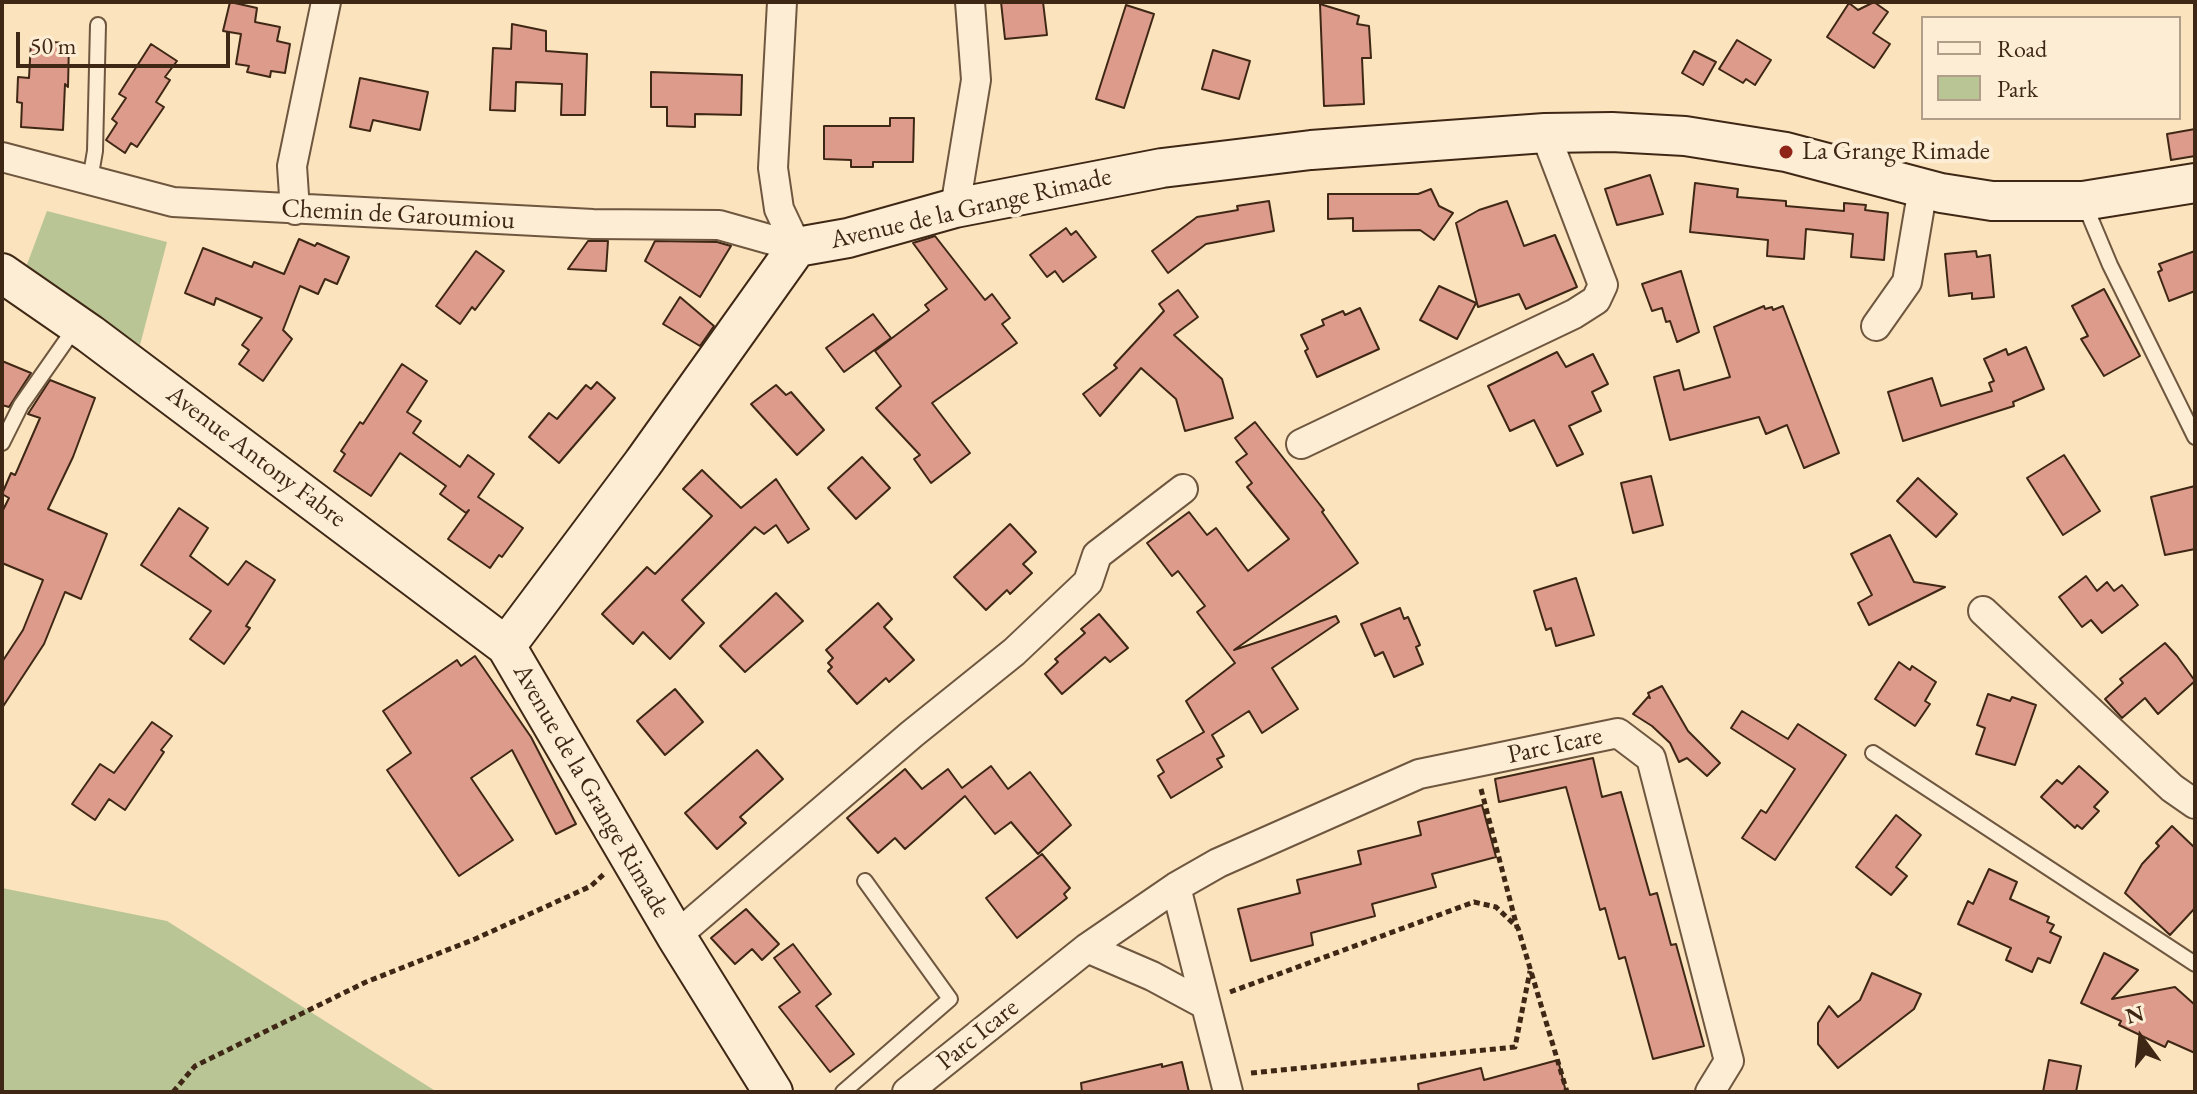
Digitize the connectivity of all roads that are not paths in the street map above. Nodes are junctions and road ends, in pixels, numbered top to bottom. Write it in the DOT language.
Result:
graph roads {
  1 [pos="326,2"];
  2 [pos="782,2"];
  3 [pos="970,2"];
  4 [pos="98,25"];
  5 [pos="1545,133"];
  6 [pos="2,157"];
  7 [pos="90,180"];
  8 [pos="2195,183"];
  9 [pos="1923,188"];
  10 [pos="2083,201"];
  11 [pos="955,208"];
  12 [pos="295,210"];
  13 [pos="797,247"];
  14 [pos="2,273"];
  15 [pos="77,325"];
  16 [pos="1876,326"];
  17 [pos="2195,437"];
  18 [pos="2,443"];
  19 [pos="1301,444"];
  20 [pos="1183,489"];
  21 [pos="1983,611"];
  22 [pos="506,646"];
  23 [pos="1873,753"];
  24 [pos="2195,804"];
  25 [pos="865,881"];
  26 [pos="1176,887"];
  27 [pos="676,936"];
  28 [pos="1087,948"];
  29 [pos="2195,964"];
  30 [pos="1204,1004"];
  31 [pos="1226,1084"];
  32 [pos="773,1092"];
  33 [pos="843,1092"];
  34 [pos="907,1092"];
  35 [pos="1710,1092"];
  1 -- 12 [label="street"];
  2 -- 13 [label="street"];
  3 -- 11 [label="street"];
  4 -- 7 [label="lane"];
  5 -- 9 [label="street, Avenue de la Grange Rimade"];
  5 -- 11 [label="street, Avenue de la Grange Rimade"];
  5 -- 19 [label="street"];
  6 -- 7 [label="street, Chemin de Garoumiou"];
  7 -- 12 [label="street, Chemin de Garoumiou"];
  8 -- 10 [label="street, Avenue de la Grange Rimade"];
  9 -- 10 [label="street, Avenue de la Grange Rimade"];
  9 -- 16 [label="street"];
  10 -- 17 [label="lane"];
  11 -- 13 [label="street, Avenue de la Grange Rimade"];
  12 -- 13 [label="street, Chemin de Garoumiou"];
  13 -- 22 [label="street, Avenue de la Grange Rimade"];
  14 -- 15 [label="street, Avenue Antony Fabre"];
  15 -- 18 [label="lane"];
  15 -- 22 [label="street, Avenue Antony Fabre"];
  20 -- 27 [label="street"];
  21 -- 24 [label="street"];
  22 -- 27 [label="street, Avenue de la Grange Rimade"];
  23 -- 29 [label="lane"];
  25 -- 33 [label="lane"];
  26 -- 28 [label="street, Parc Icare"];
  26 -- 30 [label="street"];
  26 -- 35 [label="street, Parc Icare"];
  27 -- 32 [label="street, Avenue de la Grange Rimade"];
  28 -- 30 [label="street"];
  28 -- 34 [label="street, Parc Icare"];
  30 -- 31 [label="street"];
}
